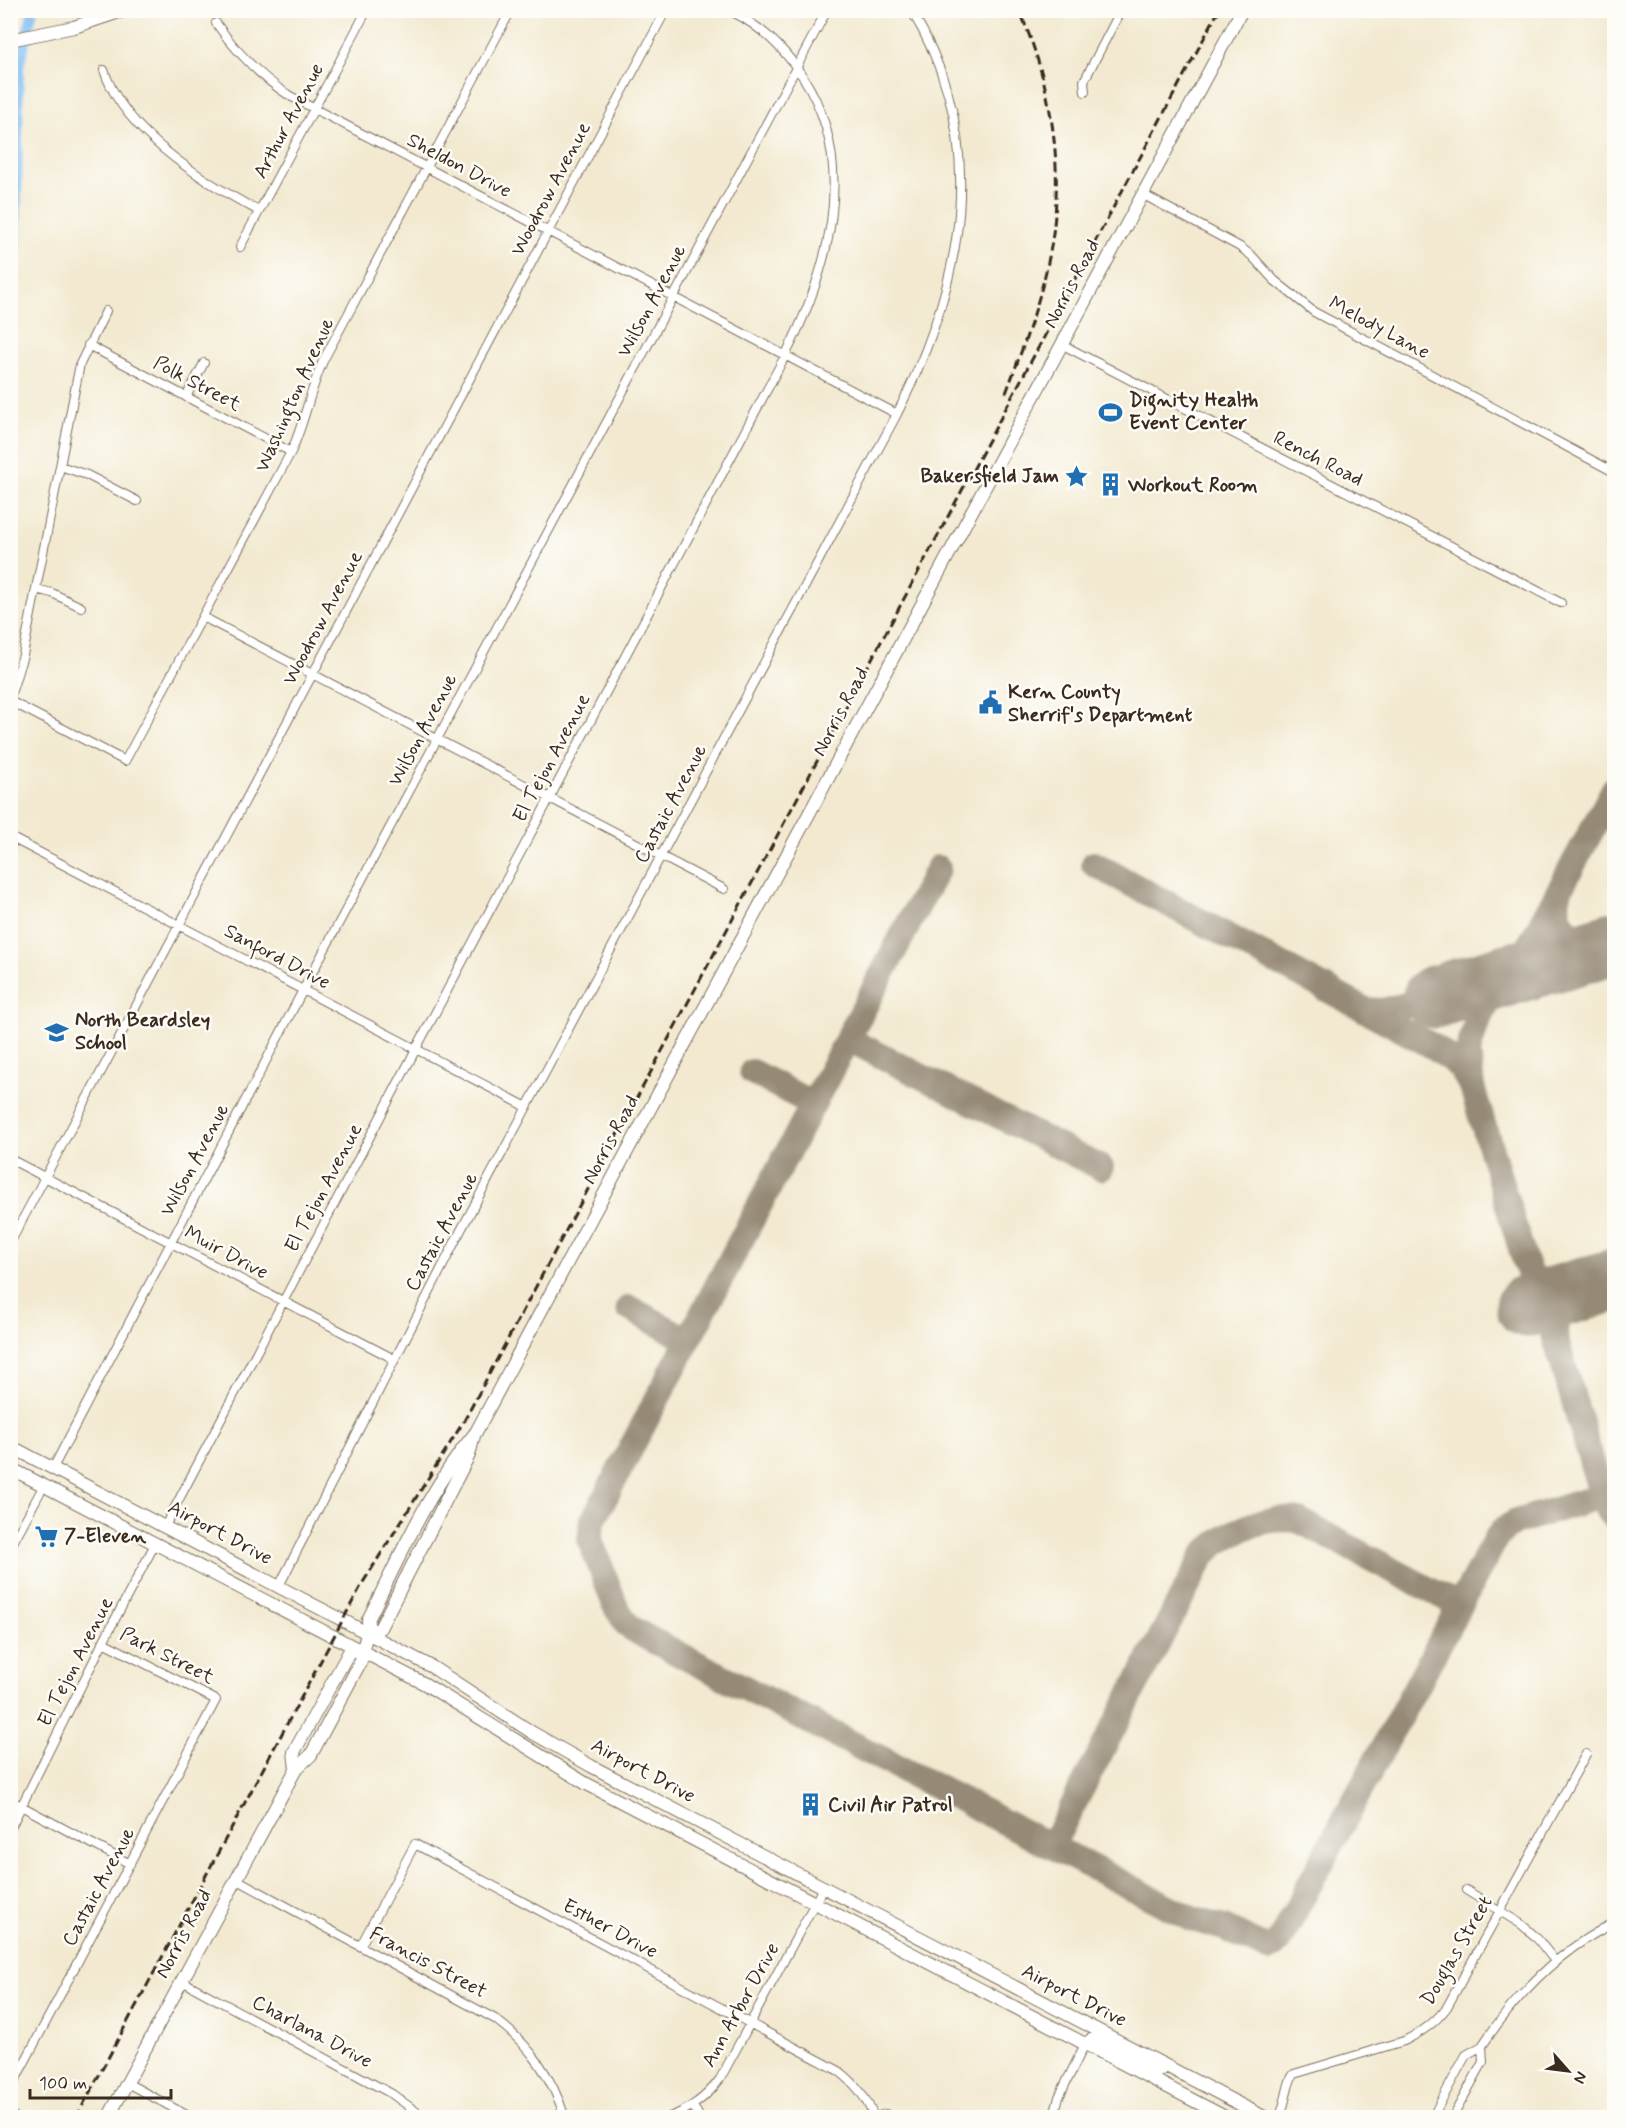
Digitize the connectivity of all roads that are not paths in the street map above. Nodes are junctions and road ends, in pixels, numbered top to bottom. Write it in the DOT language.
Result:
graph roads {
  1 [pos="125,10"];
  2 [pos="367,10"];
  3 [pos="512,10"];
  4 [pos="666,10"];
  5 [pos="729,10"];
  6 [pos="827,10"];
  7 [pos="911,10"];
  8 [pos="1111,10"];
  9 [pos="1121,10"];
  10 [pos="1242,10"];
  11 [pos="1115,21"];
  12 [pos="216,23"];
  13 [pos="12,40"];
  14 [pos="797,67"];
  15 [pos="104,70"];
  16 [pos="1085,92"];
  17 [pos="314,109"];
  18 [pos="427,168"];
  19 [pos="1142,194"];
  20 [pos="259,211"];
  21 [pos="548,231"];
  22 [pos="240,247"];
  23 [pos="673,297"];
  24 [pos="106,311"];
  25 [pos="1061,344"];
  26 [pos="88,345"];
  27 [pos="785,356"];
  28 [pos="204,363"];
  29 [pos="186,397"];
  30 [pos="897,414"];
  31 [pos="291,452"];
  32 [pos="60,466"];
  33 [pos="1614,472"];
  34 [pos="137,501"];
  35 [pos="36,589"];
  36 [pos="1561,603"];
  37 [pos="81,608"];
  38 [pos="203,616"];
  39 [pos="312,674"];
  40 [pos="10,699"];
  41 [pos="437,739"];
  42 [pos="550,798"];
  43 [pos="10,837"];
  44 [pos="662,857"];
  45 [pos="724,889"];
  46 [pos="178,925"];
  47 [pos="303,990"];
  48 [pos="416,1049"];
  49 [pos="528,1107"];
  50 [pos="10,1159"];
  51 [pos="45,1177"];
  52 [pos="10,1243"];
  53 [pos="170,1243"];
  54 [pos="283,1301"];
  55 [pos="394,1359"];
  56 [pos="10,1446"];
  57 [pos="10,1468"];
  58 [pos="53,1468"];
  59 [pos="44,1485"];
  60 [pos="165,1526"];
  61 [pos="156,1544"];
  62 [pos="10,1548"];
  63 [pos="279,1586"];
  64 [pos="369,1633"];
  65 [pos="104,1642"];
  66 [pos="361,1649"];
  67 [pos="216,1700"];
  68 [pos="1586,1754"];
  69 [pos="10,1800"];
  70 [pos="22,1806"];
  71 [pos="10,1829"];
  72 [pos="130,1864"];
  73 [pos="236,1879"];
  74 [pos="823,1888"];
  75 [pos="1466,1890"];
  76 [pos="815,1903"];
  77 [pos="1501,1910"];
  78 [pos="1614,1923"];
  79 [pos="361,1945"];
  80 [pos="1555,1961"];
  81 [pos="182,1981"];
  82 [pos="750,2023"];
  83 [pos="1085,2044"];
  84 [pos="1482,2046"];
  85 [pos="1188,2077"];
  86 [pos="127,2083"];
  87 [pos="10,2090"];
  88 [pos="693,2106"];
  89 [pos="886,2114"];
  90 [pos="874,2117"];
  91 [pos="108,2118"];
  92 [pos="192,2118"];
  93 [pos="425,2118"];
  94 [pos="565,2118"];
  95 [pos="667,2118"];
  96 [pos="700,2118"];
  97 [pos="1053,2118"];
  98 [pos="1227,2118"];
  99 [pos="1266,2118"];
  100 [pos="1279,2118"];
  101 [pos="1432,2118"];
  102 [pos="1452,2118"];
  1 -- 13 [label="main road"];
  2 -- 17 [label="street, Arthur Avenue"];
  3 -- 18 [label="street, Washington Avenue"];
  4 -- 21 [label="street, Woodrow Avenue"];
  5 -- 14 [label="street, El Tejon Avenue"];
  6 -- 14 [label="street, Wilson Avenue"];
  7 -- 30 [label="street, Castaic Avenue"];
  8 -- 11 [label="street"];
  9 -- 11 [label="street"];
  10 -- 19 [label="main road, Norris Road"];
  11 -- 16 [label="street"];
  12 -- 17 [label="street, Sheldon Drive"];
  14 -- 23 [label="street, Wilson Avenue"];
  14 -- 27 [label="street, El Tejon Avenue"];
  15 -- 20 [label="street"];
  17 -- 18 [label="street, Sheldon Drive"];
  17 -- 20 [label="street, Arthur Avenue"];
  18 -- 21 [label="street, Sheldon Drive"];
  18 -- 31 [label="street, Washington Avenue"];
  19 -- 25 [label="main road, Norris Road"];
  19 -- 33 [label="street, Melody Lane"];
  20 -- 22 [label="street, Arthur Avenue"];
  21 -- 23 [label="street, Sheldon Drive"];
  21 -- 39 [label="street, Woodrow Avenue"];
  23 -- 27 [label="street, Sheldon Drive"];
  23 -- 41 [label="street, Wilson Avenue"];
  24 -- 26 [label="street"];
  25 -- 36 [label="street, Rench Road"];
  25 -- 64 [label="main road, Norris Road"];
  26 -- 29 [label="street, Polk Street"];
  26 -- 32 [label="street"];
  27 -- 30 [label="street, Sheldon Drive"];
  27 -- 42 [label="street, El Tejon Avenue"];
  28 -- 29 [label="street"];
  29 -- 31 [label="street, Polk Street"];
  30 -- 44 [label="street, Castaic Avenue"];
  31 -- 38 [label="street, Washington Avenue"];
  32 -- 34 [label="street"];
  32 -- 35 [label="street"];
  35 -- 37 [label="street"];
  35 -- 40 [label="street"];
  38 -- 39 [label="street"];
  38 -- 40 [label="street, Washington Avenue"];
  39 -- 41 [label="street"];
  39 -- 46 [label="street, Woodrow Avenue"];
  41 -- 42 [label="street"];
  41 -- 47 [label="street, Wilson Avenue"];
  42 -- 44 [label="street"];
  42 -- 48 [label="street, El Tejon Avenue"];
  43 -- 46 [label="street, Sanford Drive"];
  44 -- 45 [label="street"];
  44 -- 49 [label="street, Castaic Avenue"];
  46 -- 47 [label="street, Sanford Drive"];
  46 -- 51 [label="street, Woodrow Avenue"];
  47 -- 48 [label="street, Sanford Drive"];
  47 -- 53 [label="street, Wilson Avenue"];
  48 -- 49 [label="street, Sanford Drive"];
  48 -- 54 [label="street, El Tejon Avenue"];
  49 -- 55 [label="street, Castaic Avenue"];
  50 -- 51 [label="street, Muir Drive"];
  51 -- 52 [label="street, Woodrow Avenue"];
  51 -- 53 [label="street, Muir Drive"];
  53 -- 54 [label="street, Muir Drive"];
  53 -- 58 [label="street, Wilson Avenue"];
  54 -- 55 [label="street, Muir Drive"];
  54 -- 60 [label="street, El Tejon Avenue"];
  55 -- 63 [label="street, Castaic Avenue"];
  56 -- 58 [label="main road, Airport Drive"];
  57 -- 59 [label="main road, Airport Drive"];
  58 -- 60 [label="main road, Airport Drive"];
  59 -- 61 [label="main road, Airport Drive"];
  59 -- 62 [label="street"];
  60 -- 63 [label="main road, Airport Drive"];
  61 -- 65 [label="street, El Tejon Avenue"];
  61 -- 66 [label="main road, Airport Drive"];
  63 -- 64 [label="main road, Airport Drive"];
  64 -- 66 [label="main road, Norris Road"];
  64 -- 74 [label="main road, Airport Drive"];
  65 -- 67 [label="street, Park Street"];
  65 -- 70 [label="street, El Tejon Avenue"];
  66 -- 73 [label="main road, Norris Road"];
  66 -- 76 [label="main road, Airport Drive"];
  67 -- 72 [label="street, Castaic Avenue"];
  68 -- 77 [label="street, Douglas Street"];
  69 -- 70 [label="street"];
  70 -- 71 [label="street, El Tejon Avenue"];
  70 -- 72 [label="street"];
  72 -- 87 [label="street, Castaic Avenue"];
  73 -- 79 [label="street, Francis Street"];
  73 -- 81 [label="main road, Norris Road"];
  74 -- 76 [label="street, Ann Arbor Drive"];
  74 -- 85 [label="main road, Airport Drive"];
  75 -- 77 [label="street"];
  76 -- 82 [label="street, Ann Arbor Drive"];
  76 -- 83 [label="main road, Airport Drive"];
  77 -- 80 [label="street"];
  77 -- 100 [label="street, Douglas Street"];
  78 -- 80 [label="street"];
  79 -- 82 [label="street, Esther Drive"];
  79 -- 94 [label="street, Francis Street"];
  80 -- 84 [label="street"];
  81 -- 86 [label="main road, Norris Road"];
  81 -- 93 [label="street, Charlana Drive"];
  82 -- 88 [label="street, Ann Arbor Drive"];
  82 -- 90 [label="street, Esther Drive"];
  83 -- 85 [label="main road"];
  83 -- 97 [label="street"];
  83 -- 98 [label="main road, Airport Drive"];
  84 -- 101 [label="street"];
  84 -- 102 [label="street"];
  85 -- 99 [label="main road, Airport Drive"];
  86 -- 91 [label="main road, Norris Road"];
  86 -- 92 [label="street"];
  88 -- 95 [label="street, Ann Arbor Drive"];
  88 -- 96 [label="street"];
  89 -- 90 [label="street, Esther Drive"];
}
